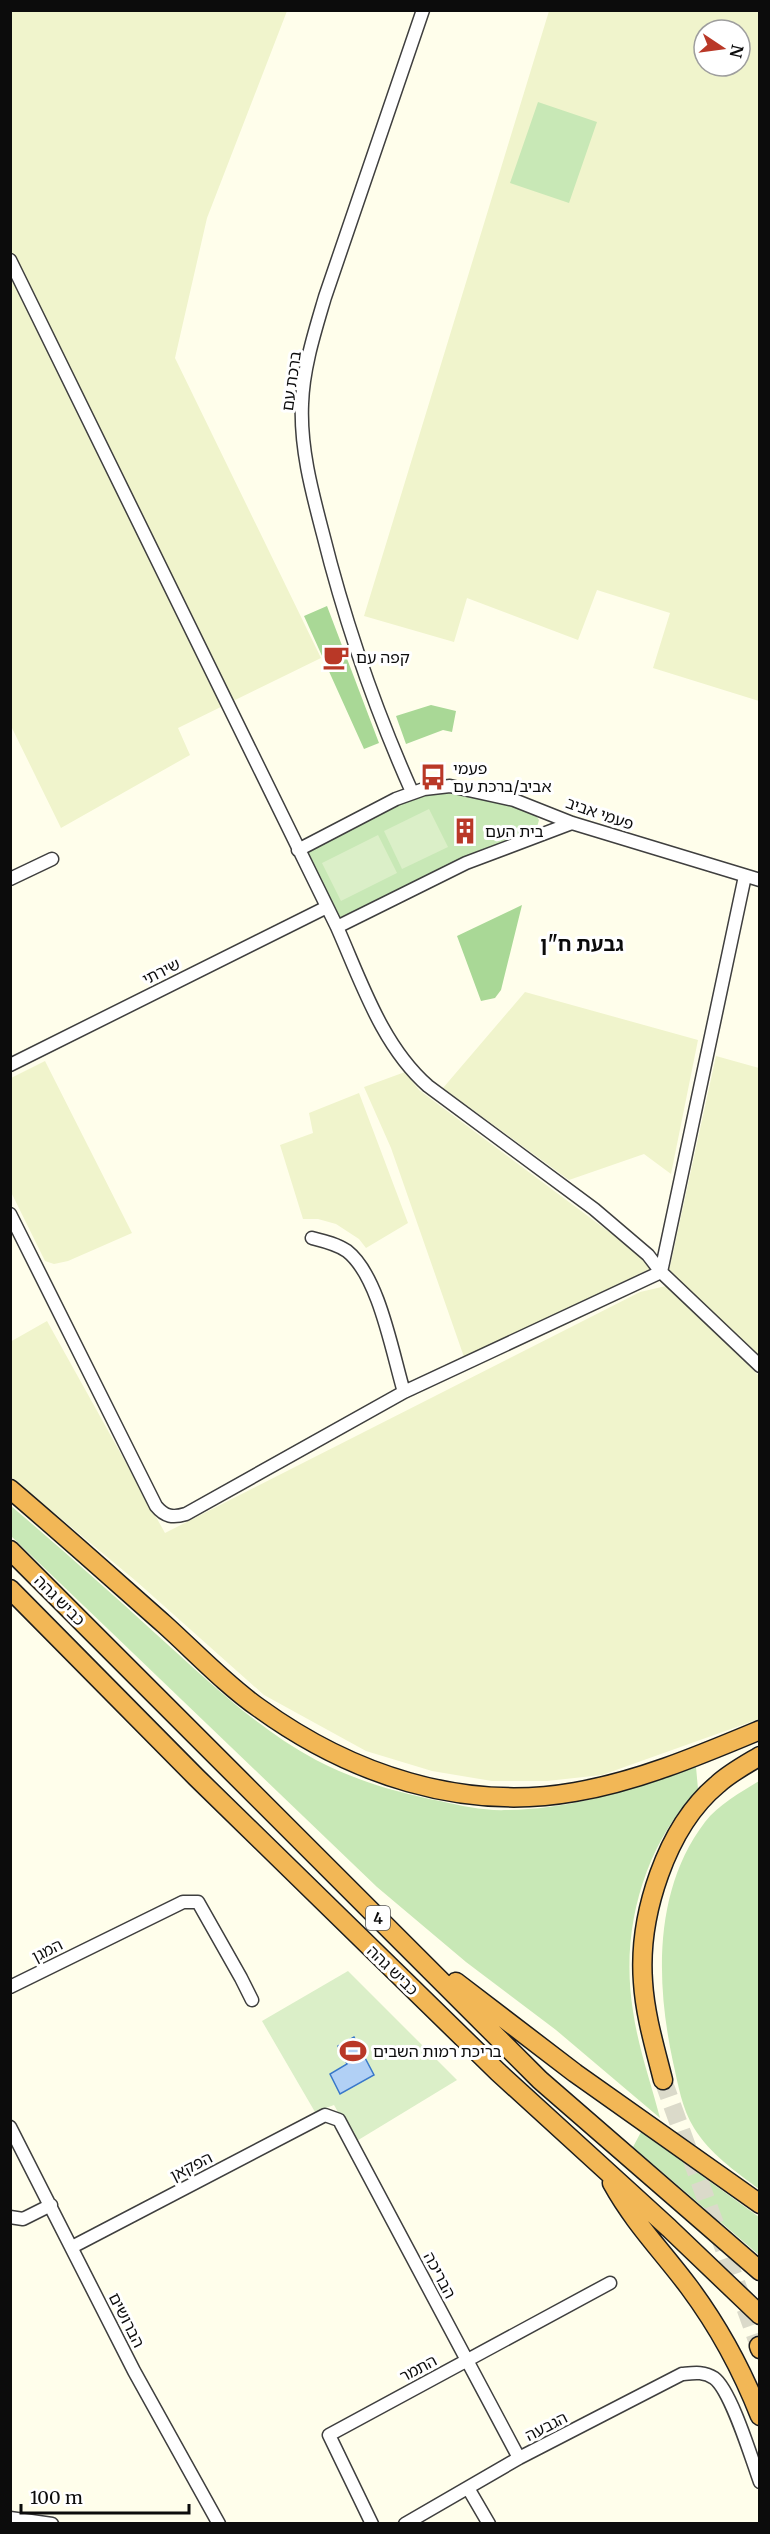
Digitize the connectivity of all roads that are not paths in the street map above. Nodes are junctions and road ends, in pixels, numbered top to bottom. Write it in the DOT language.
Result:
graph roads {
  1 [pos="423,10"];
  2 [pos="10,260"];
  3 [pos="412,792"];
  4 [pos="572,823"];
  5 [pos="298,850"];
  6 [pos="52,859"];
  7 [pos="745,876"];
  8 [pos="10,879"];
  9 [pos="759,880"];
  10 [pos="327,907"];
  11 [pos="337,927"];
  12 [pos="10,1065"];
  13 [pos="10,1214"];
  14 [pos="312,1238"];
  15 [pos="661,1272"];
  16 [pos="759,1366"];
  17 [pos="404,1392"];
  18 [pos="10,1489"];
  19 [pos="10,1550"];
  20 [pos="10,1589"];
  21 [pos="759,1730"];
  22 [pos="759,1756"];
  23 [pos="348,1889"];
  24 [pos="10,1987"];
  25 [pos="252,2001"];
  26 [pos="663,2080"];
  27 [pos="325,2115"];
  28 [pos="10,2127"];
  29 [pos="605,2171"];
  30 [pos="759,2204"];
  31 [pos="51,2205"];
  32 [pos="10,2217"];
  33 [pos="72,2247"];
  34 [pos="759,2271"];
  35 [pos="610,2283"];
  36 [pos="759,2315"];
  37 [pos="466,2360"];
  38 [pos="759,2416"];
  39 [pos="519,2458"];
  40 [pos="759,2482"];
  41 [pos="468,2488"];
  42 [pos="10,2518"];
  43 [pos="52,2523"];
  44 [pos="219,2523"];
  45 [pos="372,2523"];
  46 [pos="405,2523"];
  47 [pos="489,2523"];
  1 -- 3 [label="street, ברכת עם"];
  2 -- 5 [label="street"];
  3 -- 4 [label="street, פעמי אביב"];
  3 -- 5 [label="street, פעמי אביב"];
  4 -- 7 [label="street, פעמי אביב"];
  4 -- 11 [label="street"];
  5 -- 10 [label="street"];
  6 -- 8 [label="street"];
  7 -- 9 [label="street, פעמי אביב"];
  7 -- 15 [label="street"];
  10 -- 11 [label="street"];
  10 -- 12 [label="street, שירתי"];
  11 -- 15 [label="street"];
  13 -- 17 [label="street"];
  14 -- 17 [label="street"];
  15 -- 16 [label="street"];
  15 -- 17 [label="street"];
  18 -- 21 [label="highway"];
  19 -- 23 [label="highway, כביש גהה / 4"];
  20 -- 29 [label="highway, כביש גהה / 4"];
  22 -- 26 [label="highway"];
  23 -- 30 [label="highway"];
  23 -- 34 [label="highway, כביש גהה / 4"];
  24 -- 25 [label="street, המגן"];
  27 -- 33 [label="street, הפקאן"];
  27 -- 37 [label="street, הבריכה"];
  28 -- 31 [label="street, הברושים"];
  29 -- 36 [label="highway, כביש גהה / 4"];
  29 -- 38 [label="highway"];
  31 -- 32 [label="street"];
  31 -- 33 [label="street, הברושים"];
  33 -- 44 [label="street, הברושים"];
  35 -- 37 [label="street, התמר"];
  37 -- 39 [label="street, הבריכה"];
  37 -- 45 [label="street, התמר"];
  39 -- 40 [label="street, הגבעה"];
  39 -- 41 [label="street, הגבעה"];
  41 -- 46 [label="street, הגבעה"];
  41 -- 47 [label="street"];
  42 -- 43 [label="street"];
}
